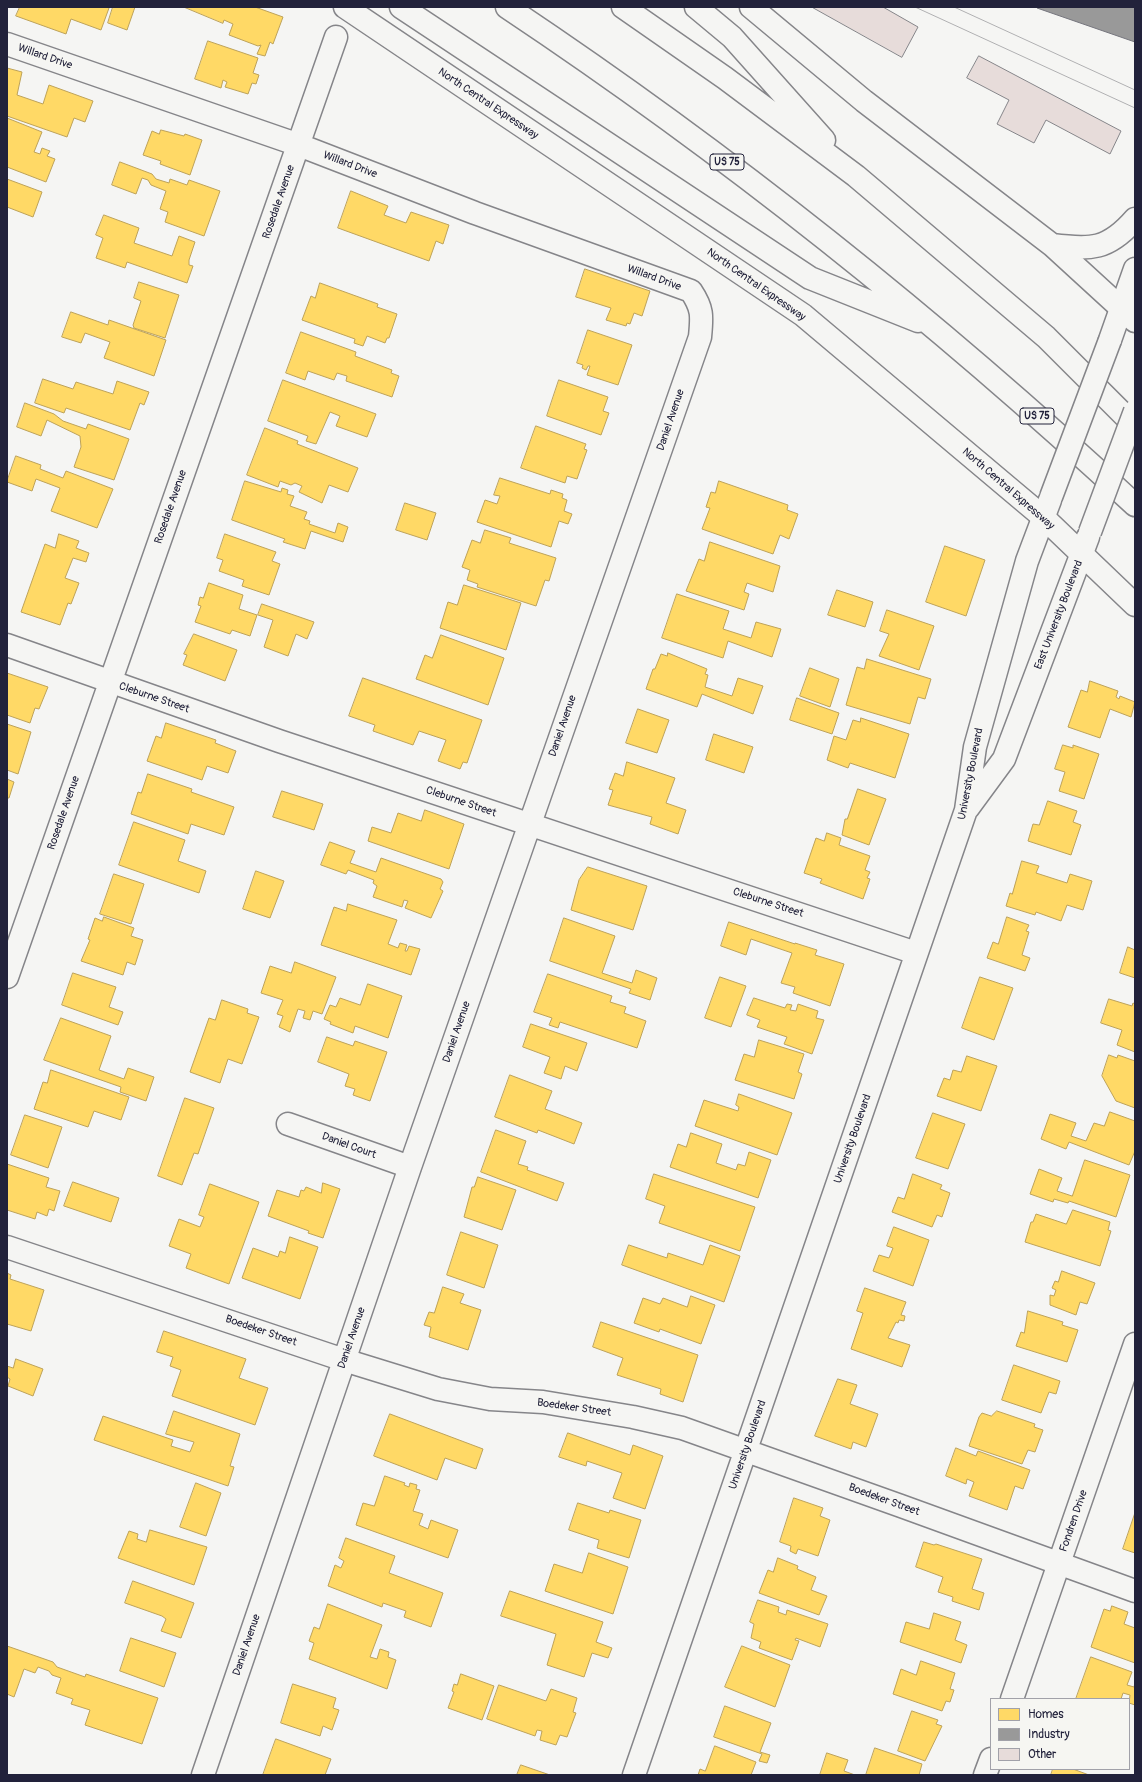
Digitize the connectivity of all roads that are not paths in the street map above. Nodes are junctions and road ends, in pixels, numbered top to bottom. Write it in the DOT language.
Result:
graph roads {
  1 [pos="345,7"];
  2 [pos="402,7"];
  3 [pos="508,7"];
  4 [pos="623,7"];
  5 [pos="696,7"];
  6 [pos="753,8"];
  7 [pos="336,37"];
  8 [pos="7,44"];
  9 [pos="299,145"];
  10 [pos="856,176"];
  11 [pos="1135,219"];
  12 [pos="1052,245"];
  13 [pos="1135,269"];
  14 [pos="691,291"];
  15 [pos="1128,315"];
  16 [pos="937,329"];
  17 [pos="1135,411"];
  18 [pos="1135,426"];
  19 [pos="1135,505"];
  20 [pos="1043,518"];
  21 [pos="1082,555"];
  22 [pos="1135,605"];
  23 [pos="7,645"];
  24 [pos="109,682"];
  25 [pos="966,810"];
  26 [pos="529,825"];
  27 [pos="916,953"];
  28 [pos="7,977"];
  29 [pos="288,1124"];
  30 [pos="410,1167"];
  31 [pos="7,1247"];
  32 [pos="1135,1344"];
  33 [pos="344,1360"];
  34 [pos="746,1451"];
  35 [pos="1059,1564"];
  36 [pos="1135,1591"];
  37 [pos="1012,1698"];
  38 [pos="990,1762"];
  39 [pos="203,1775"];
  40 [pos="634,1775"];
  41 [pos="986,1775"];
  1 -- 20 [label="main road, North Central Expressway"];
  2 -- 16 [label="main road"];
  3 -- 16 [label="main road, US 75"];
  4 -- 10 [label="main road"];
  5 -- 10 [label="main road"];
  6 -- 12 [label="main road"];
  7 -- 9 [label="main road, Rosedale Avenue"];
  8 -- 9 [label="main road, Willard Drive"];
  9 -- 14 [label="main road, Willard Drive"];
  9 -- 24 [label="main road, Rosedale Avenue"];
  10 -- 18 [label="main road"];
  11 -- 12 [label="main road"];
  12 -- 15 [label="main road"];
  13 -- 15 [label="main road"];
  14 -- 26 [label="main road, Daniel Avenue"];
  15 -- 20 [label="main road, University Boulevard, bridge"];
  16 -- 19 [label="main road, US 75"];
  17 -- 21 [label="main road, East University Boulevard, bridge"];
  20 -- 21 [label="main road, North Central Expressway"];
  20 -- 25 [label="main road, University Boulevard"];
  21 -- 22 [label="main road, North Central Expressway"];
  21 -- 25 [label="main road, East University Boulevard"];
  23 -- 24 [label="main road, Cleburne Street"];
  24 -- 26 [label="main road, Cleburne Street"];
  24 -- 28 [label="main road, Rosedale Avenue"];
  25 -- 27 [label="main road, University Boulevard"];
  26 -- 27 [label="main road, Cleburne Street"];
  26 -- 30 [label="main road, Daniel Avenue"];
  27 -- 34 [label="main road, University Boulevard"];
  29 -- 30 [label="main road, Daniel Court"];
  30 -- 33 [label="main road, Daniel Avenue"];
  31 -- 33 [label="main road, Boedeker Street"];
  32 -- 35 [label="main road, Fondren Drive"];
  33 -- 34 [label="main road, Boedeker Street"];
  33 -- 39 [label="main road, Daniel Avenue"];
  34 -- 35 [label="main road, Boedeker Street"];
  34 -- 40 [label="main road, University Boulevard"];
  35 -- 36 [label="main road, Boedeker Street"];
  35 -- 37 [label="main road, Fondren Drive"];
  38 -- 41 [label="main road"];
}
